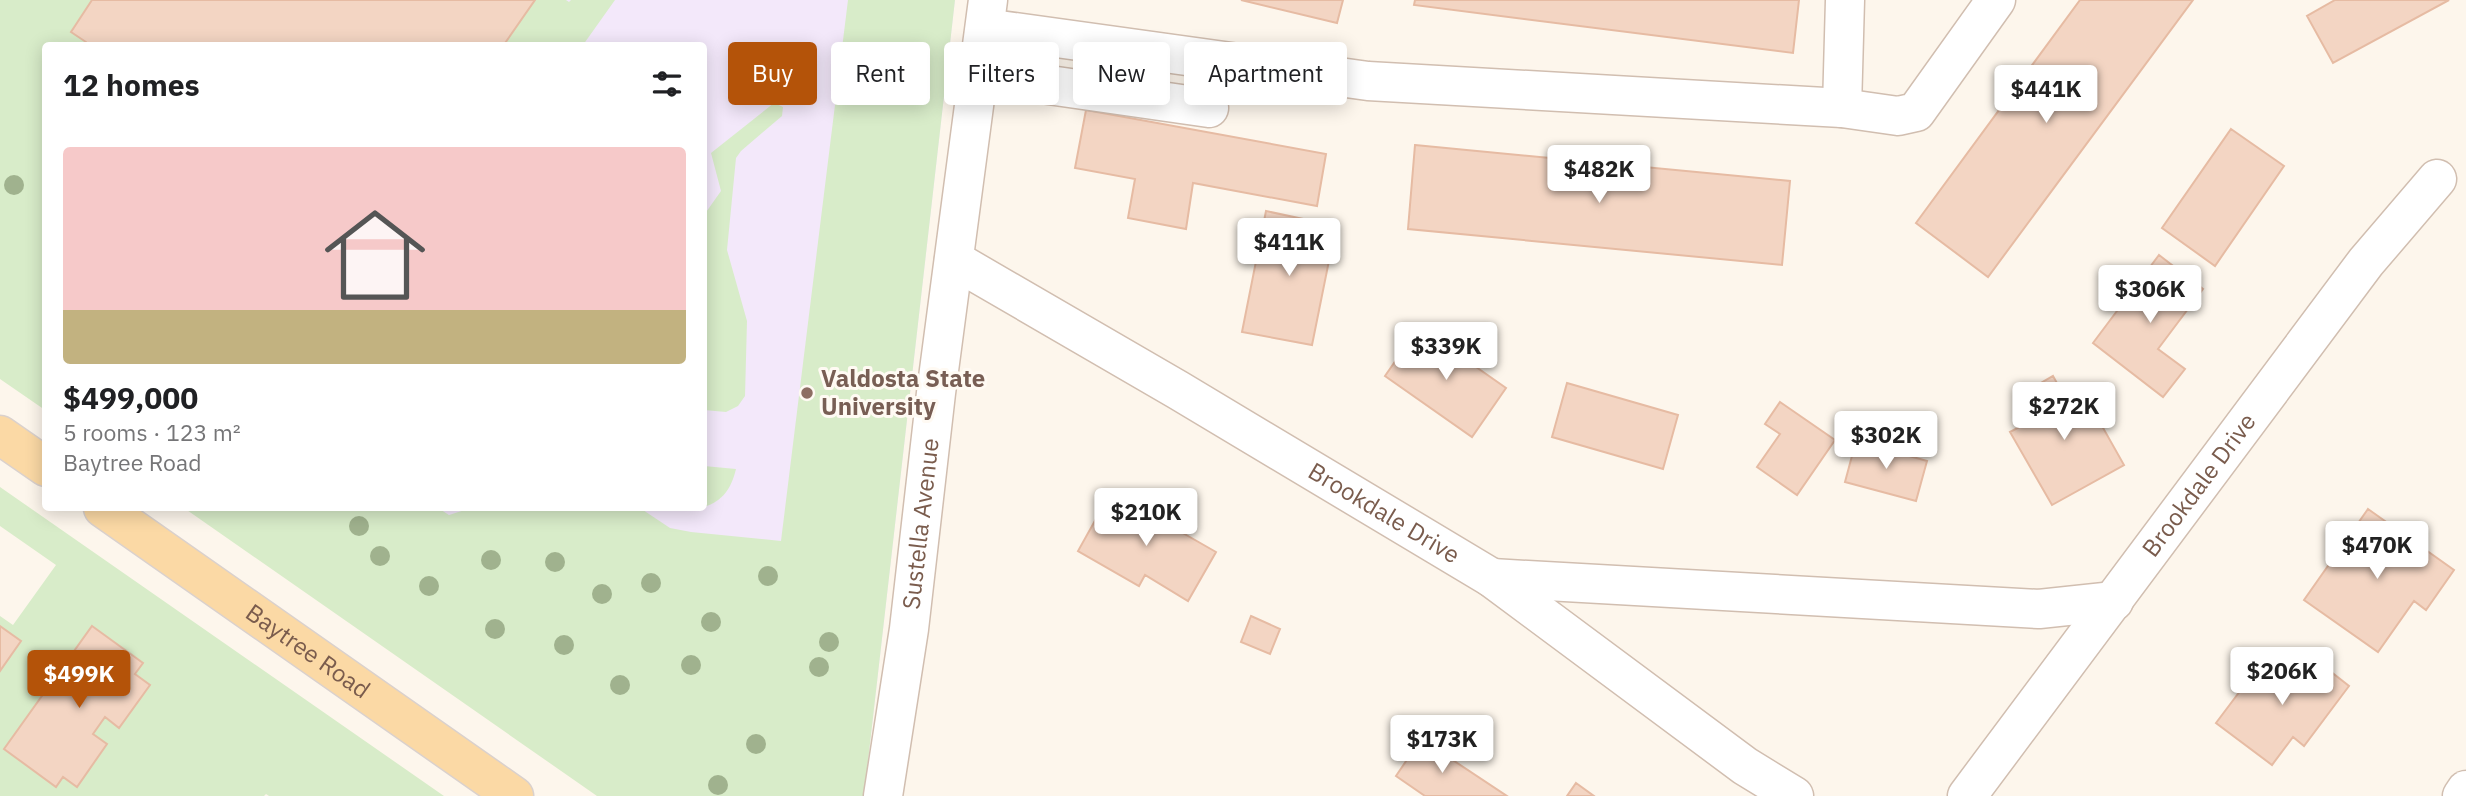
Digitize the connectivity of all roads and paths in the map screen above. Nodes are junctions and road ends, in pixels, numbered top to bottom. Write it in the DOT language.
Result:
graph roads {
  1 [pos="1845,0"];
  2 [pos="1996,0"];
  3 [pos="987,14"];
  4 [pos="983,42"];
  5 [pos="1059,86"];
  6 [pos="975,105"];
  7 [pos="1209,108"];
  8 [pos="1842,108"];
  9 [pos="2437,179"];
  10 [pos="954,260"];
  11 [pos="0,435"];
  12 [pos="42,464"];
  13 [pos="107,511"];
  14 [pos="1492,578"];
  15 [pos="2114,601"];
  16 [pos="2466,790"];
  17 [pos="514,796"];
  18 [pos="883,796"];
  19 [pos="1794,796"];
  20 [pos="1967,796"];
  21 [pos="2462,796"];
  1 -- 8 [label="street"];
  2 -- 8 [label="street"];
  3 -- 4 [label="street, Sustella Avenue"];
  3 -- 8 [label="street"];
  5 -- 7 [label="street"];
  6 -- 10 [label="street, Sustella Avenue"];
  9 -- 15 [label="street, Brookdale Drive"];
  10 -- 14 [label="street, Brookdale Drive"];
  10 -- 18 [label="street, Sustella Avenue"];
  11 -- 12 [label="main road"];
  13 -- 17 [label="main road, Baytree Road"];
  14 -- 15 [label="street"];
  14 -- 19 [label="street, Brookdale Drive"];
  15 -- 20 [label="street, Brookdale Drive"];
  16 -- 21 [label="street"];
}
